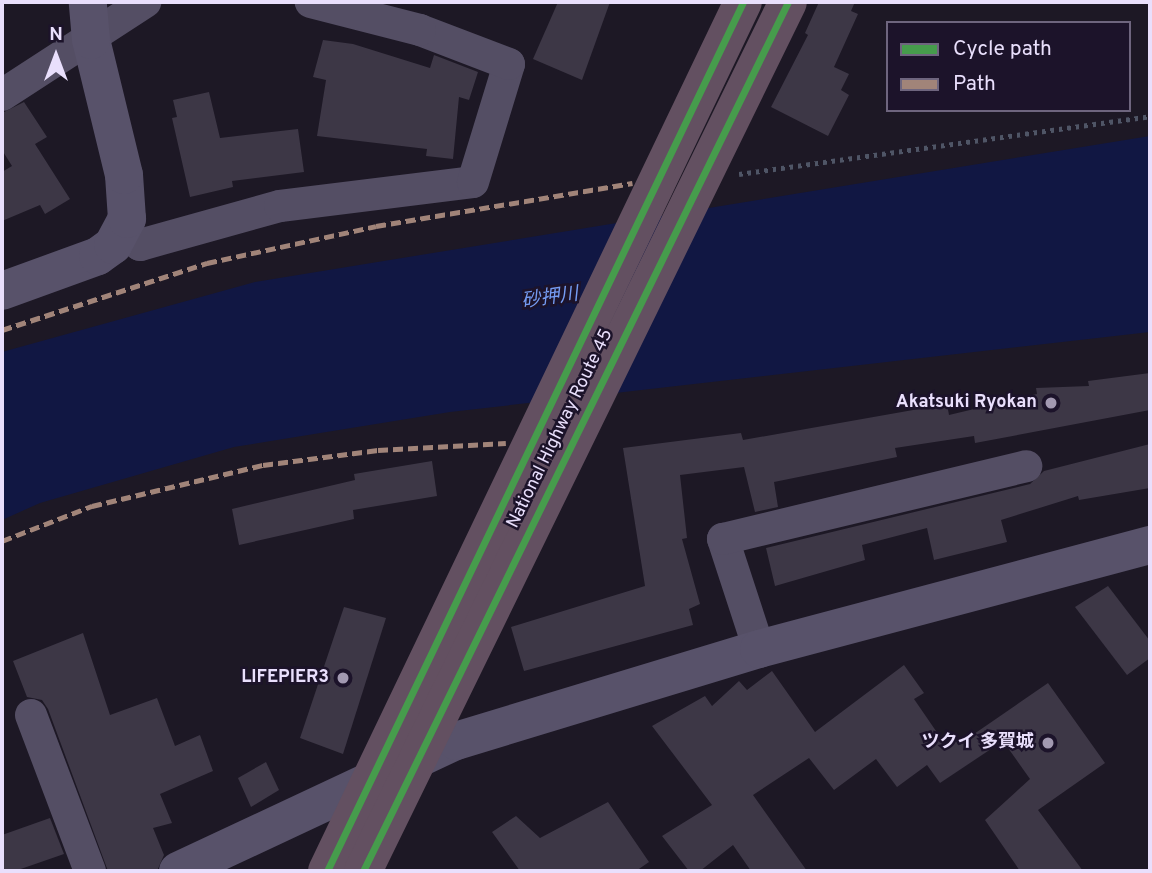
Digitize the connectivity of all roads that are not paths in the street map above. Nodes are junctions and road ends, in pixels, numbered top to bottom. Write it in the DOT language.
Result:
graph roads {
  1 [pos="88,2"];
  2 [pos="145,2"];
  3 [pos="311,2"];
  4 [pos="743,2"];
  5 [pos="788,2"];
  6 [pos="91,40"];
  7 [pos="2,95"];
  8 [pos="123,233"];
  9 [pos="2,291"];
  10 [pos="1026,466"];
  11 [pos="1150,545"];
  12 [pos="759,649"];
  13 [pos="31,715"];
  14 [pos="415,760"];
  15 [pos="372,779"];
  16 [pos="90,871"];
  17 [pos="178,871"];
  18 [pos="327,871"];
  19 [pos="365,871"];
  1 -- 6 [label="street"];
  2 -- 6 [label="street"];
  3 -- 8 [label="street"];
  4 -- 15 [label="highway, National Highway Route 45"];
  5 -- 14 [label="highway, National Highway Route 45"];
  6 -- 7 [label="street"];
  6 -- 8 [label="street"];
  8 -- 9 [label="street"];
  10 -- 12 [label="street"];
  11 -- 12 [label="street"];
  12 -- 14 [label="street"];
  13 -- 16 [label="street"];
  14 -- 15 [label="street"];
  14 -- 19 [label="highway, National Highway Route 45"];
  15 -- 17 [label="street"];
  15 -- 18 [label="highway, National Highway Route 45"];
}
